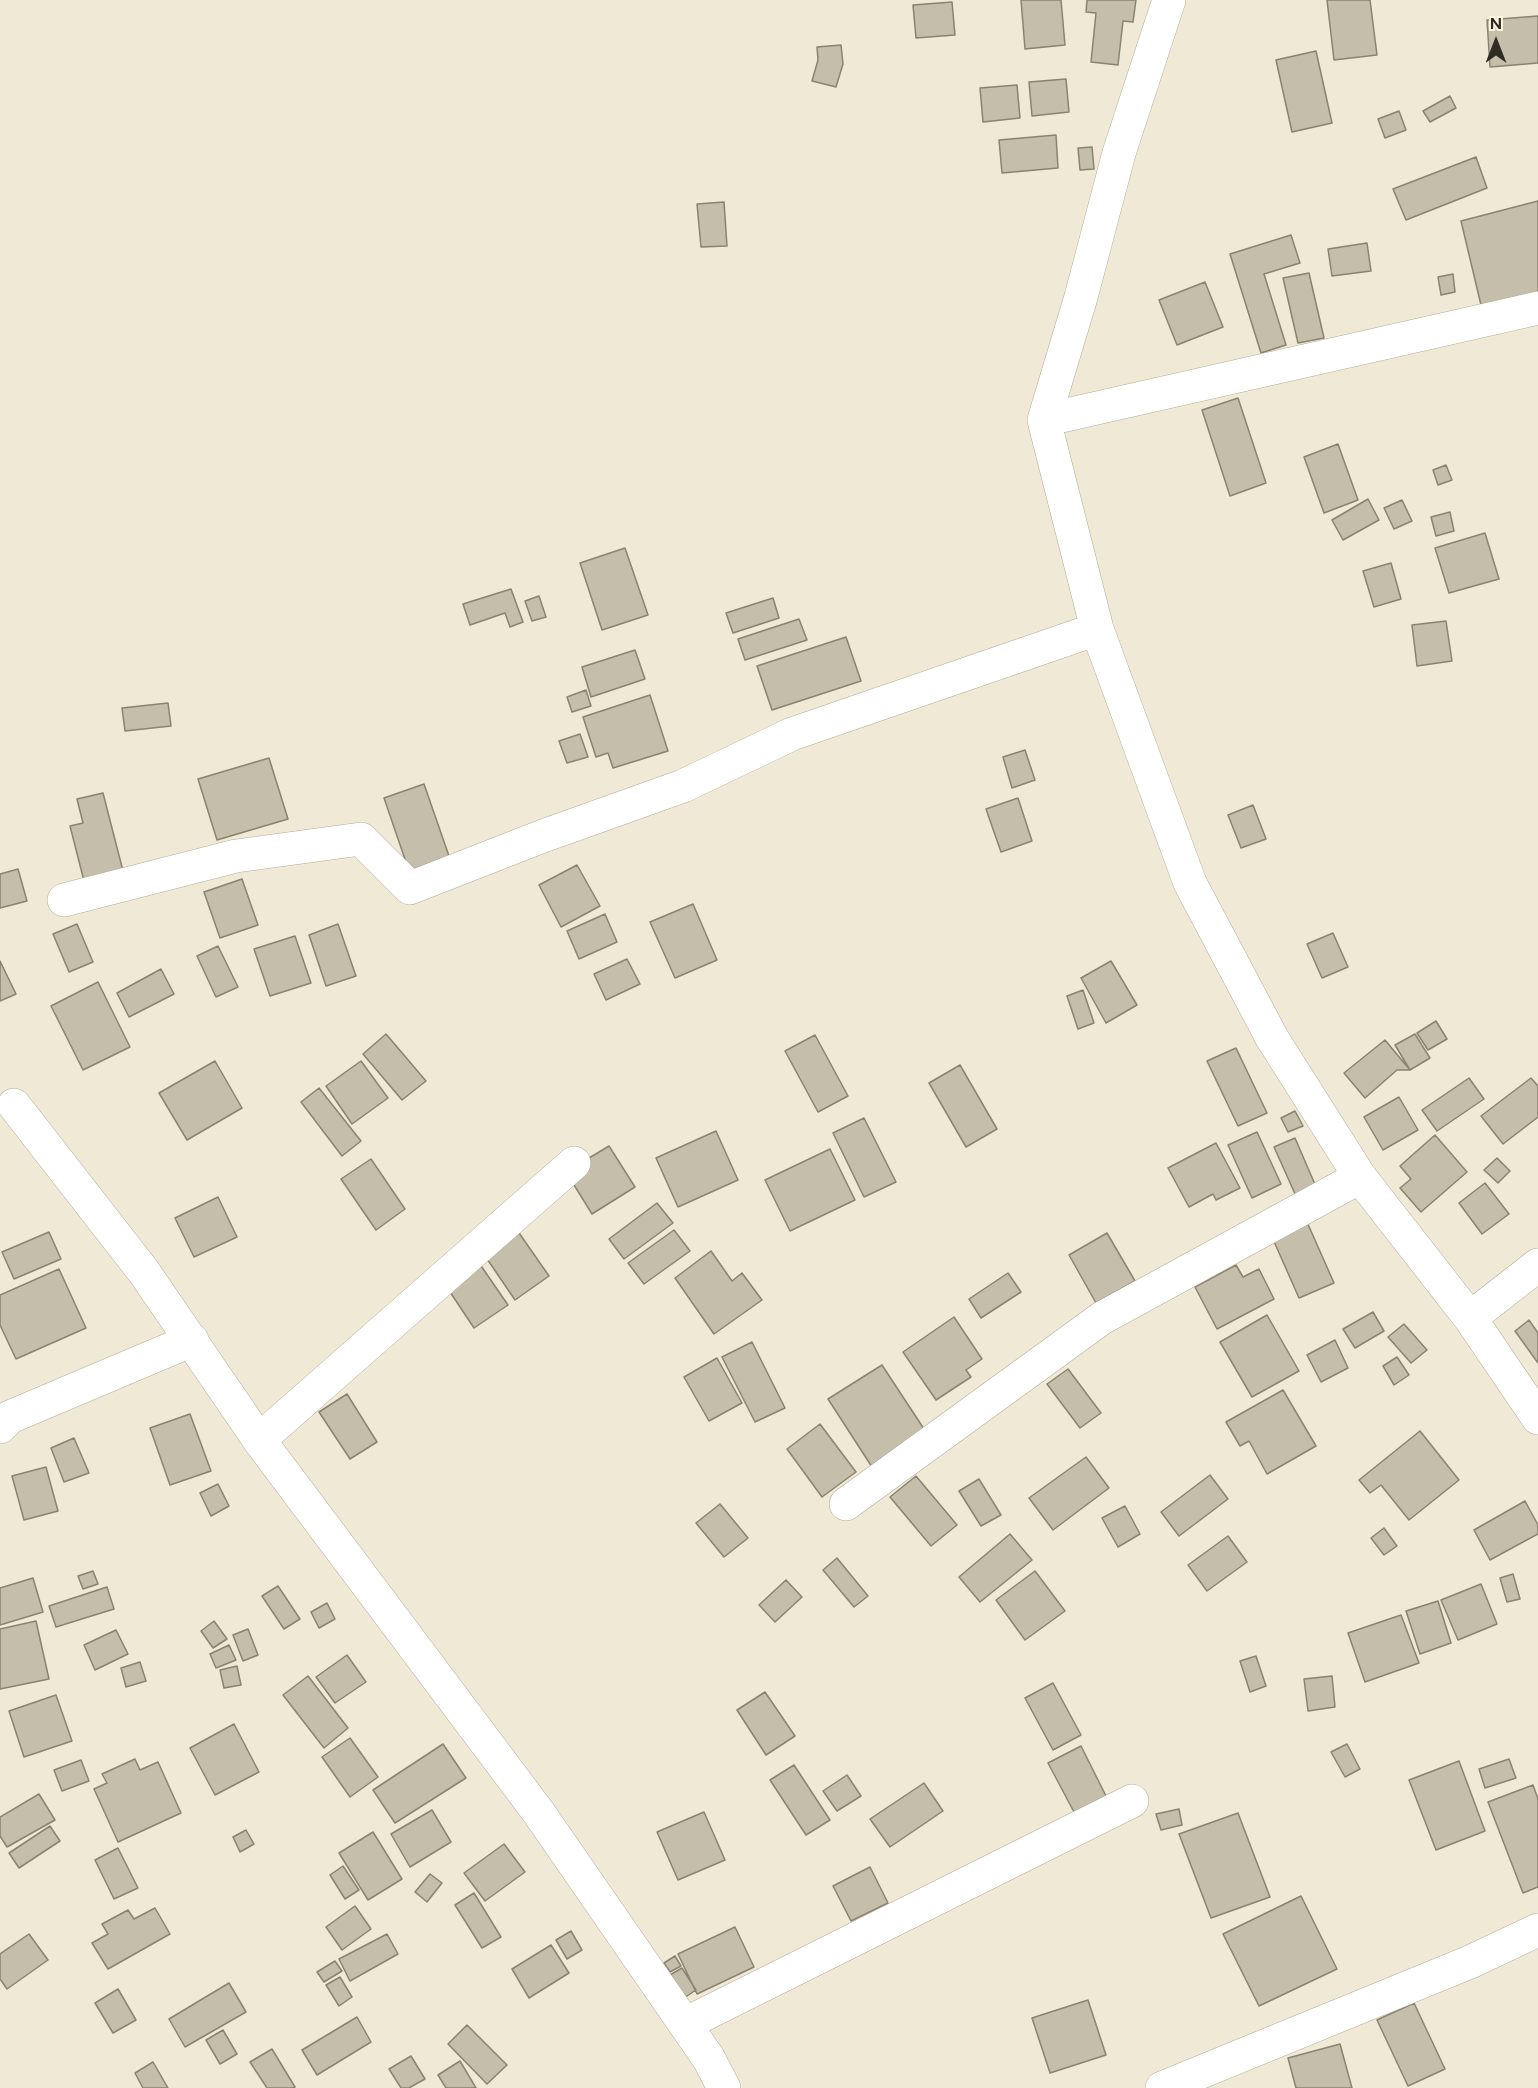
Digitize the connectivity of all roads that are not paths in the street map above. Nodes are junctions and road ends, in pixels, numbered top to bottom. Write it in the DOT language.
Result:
graph roads {
  1 [pos="1169,0"];
  2 [pos="1538,308"];
  3 [pos="1044,420"];
  4 [pos="1097,628"];
  5 [pos="64,900"];
  6 [pos="14,1105"];
  7 [pos="574,1162"];
  8 [pos="1360,1177"];
  9 [pos="1538,1265"];
  10 [pos="1470,1318"];
  11 [pos="192,1340"];
  12 [pos="1538,1418"];
  13 [pos="0,1427"];
  14 [pos="259,1440"];
  15 [pos="846,1504"];
  16 [pos="1132,1801"];
  17 [pos="1538,1930"];
  18 [pos="685,2024"];
  19 [pos="724,2088"];
  20 [pos="1162,2088"];
  1 -- 3 [label="street"];
  2 -- 3 [label="street"];
  3 -- 4 [label="street"];
  4 -- 5 [label="street"];
  4 -- 8 [label="street"];
  6 -- 11 [label="street"];
  7 -- 14 [label="street"];
  8 -- 10 [label="street"];
  8 -- 15 [label="street"];
  9 -- 10 [label="street"];
  10 -- 12 [label="street"];
  11 -- 13 [label="street"];
  11 -- 14 [label="street"];
  14 -- 18 [label="street"];
  16 -- 18 [label="street"];
  17 -- 20 [label="street"];
  18 -- 19 [label="street"];
}
